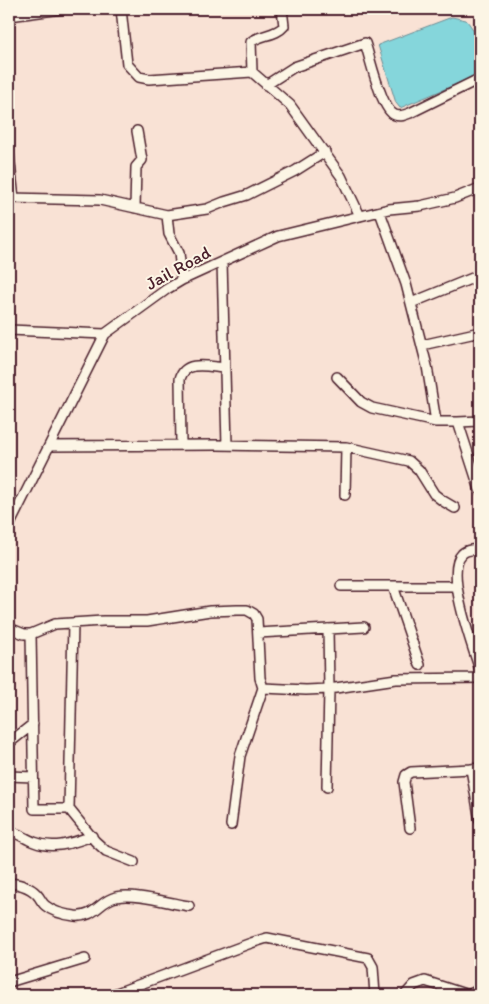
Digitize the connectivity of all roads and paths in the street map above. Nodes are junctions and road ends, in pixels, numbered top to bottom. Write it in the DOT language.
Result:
graph roads {
  1 [pos="62,9"];
  2 [pos="121,9"];
  3 [pos="282,9"];
  4 [pos="9,16"];
  5 [pos="252,72"];
  6 [pos="480,82"];
  7 [pos="266,85"];
  8 [pos="137,131"];
  9 [pos="325,152"];
  10 [pos="9,154"];
  11 [pos="480,188"];
  12 [pos="11,199"];
  13 [pos="135,208"];
  14 [pos="380,212"];
  15 [pos="167,215"];
  16 [pos="360,216"];
  17 [pos="222,262"];
  18 [pos="480,275"];
  19 [pos="182,280"];
  20 [pos="411,303"];
  21 [pos="9,330"];
  22 [pos="480,332"];
  23 [pos="105,334"];
  24 [pos="422,345"];
  25 [pos="225,368"];
  26 [pos="336,377"];
  27 [pos="480,420"];
  28 [pos="436,422"];
  29 [pos="458,422"];
  30 [pos="181,445"];
  31 [pos="227,445"];
  32 [pos="49,446"];
  33 [pos="346,447"];
  34 [pos="480,490"];
  35 [pos="345,496"];
  36 [pos="455,508"];
  37 [pos="9,526"];
  38 [pos="480,549"];
  39 [pos="341,586"];
  40 [pos="393,586"];
  41 [pos="457,586"];
  42 [pos="73,623"];
  43 [pos="364,627"];
  44 [pos="9,628"];
  45 [pos="328,629"];
  46 [pos="258,633"];
  47 [pos="31,634"];
  48 [pos="420,664"];
  49 [pos="480,670"];
  50 [pos="480,678"];
  51 [pos="263,688"];
  52 [pos="329,689"];
  53 [pos="33,724"];
  54 [pos="9,743"];
  55 [pos="476,768"];
  56 [pos="9,776"];
  57 [pos="34,777"];
  58 [pos="327,787"];
  59 [pos="69,809"];
  60 [pos="480,821"];
  61 [pos="231,826"];
  62 [pos="410,828"];
  63 [pos="9,832"];
  64 [pos="92,836"];
  65 [pos="134,862"];
  66 [pos="9,883"];
  67 [pos="189,906"];
  68 [pos="85,959"];
  69 [pos="9,982"];
  70 [pos="480,989"];
  71 [pos="111,995"];
  72 [pos="375,995"];
  73 [pos="405,995"];
  1 -- 4 [label="street"];
  2 -- 5 [label="street"];
  3 -- 5 [label="street"];
  5 -- 7 [label="street"];
  6 -- 7 [label="street"];
  7 -- 9 [label="street"];
  8 -- 13 [label="street"];
  9 -- 15 [label="street"];
  9 -- 16 [label="street"];
  10 -- 12 [label="street"];
  11 -- 14 [label="street, Jail Road"];
  12 -- 13 [label="street"];
  13 -- 15 [label="street"];
  14 -- 16 [label="street, Jail Road"];
  14 -- 20 [label="street"];
  15 -- 19 [label="street"];
  16 -- 17 [label="street, Jail Road"];
  17 -- 19 [label="street, Jail Road"];
  17 -- 25 [label="street"];
  18 -- 20 [label="street"];
  19 -- 23 [label="street, Jail Road"];
  20 -- 24 [label="street"];
  21 -- 23 [label="street"];
  22 -- 24 [label="street"];
  23 -- 32 [label="street, Jail Road"];
  24 -- 28 [label="street"];
  25 -- 30 [label="street"];
  25 -- 31 [label="street"];
  26 -- 28 [label="street"];
  27 -- 29 [label="street"];
  28 -- 29 [label="street"];
  29 -- 34 [label="street"];
  30 -- 31 [label="street"];
  30 -- 32 [label="street"];
  31 -- 33 [label="street"];
  32 -- 37 [label="street, Jail Road"];
  33 -- 35 [label="street"];
  33 -- 36 [label="street"];
  38 -- 41 [label="street"];
  39 -- 40 [label="street"];
  40 -- 41 [label="street"];
  40 -- 48 [label="street"];
  41 -- 49 [label="street"];
  42 -- 46 [label="street"];
  42 -- 47 [label="street"];
  42 -- 59 [label="street"];
  43 -- 45 [label="street"];
  44 -- 47 [label="street"];
  45 -- 46 [label="street"];
  45 -- 52 [label="street"];
  46 -- 51 [label="street"];
  47 -- 53 [label="street"];
  50 -- 52 [label="street"];
  51 -- 52 [label="street"];
  51 -- 61 [label="street"];
  52 -- 58 [label="street"];
  53 -- 54 [label="street"];
  53 -- 57 [label="street"];
  55 -- 60 [label="street"];
  55 -- 62 [label="street"];
  56 -- 57 [label="street"];
  57 -- 59 [label="street"];
  59 -- 64 [label="street"];
  63 -- 64 [label="street"];
  64 -- 65 [label="street"];
  66 -- 67 [label="street"];
  68 -- 69 [label="street"];
  70 -- 73 [label="street"];
  71 -- 72 [label="street"];
}
